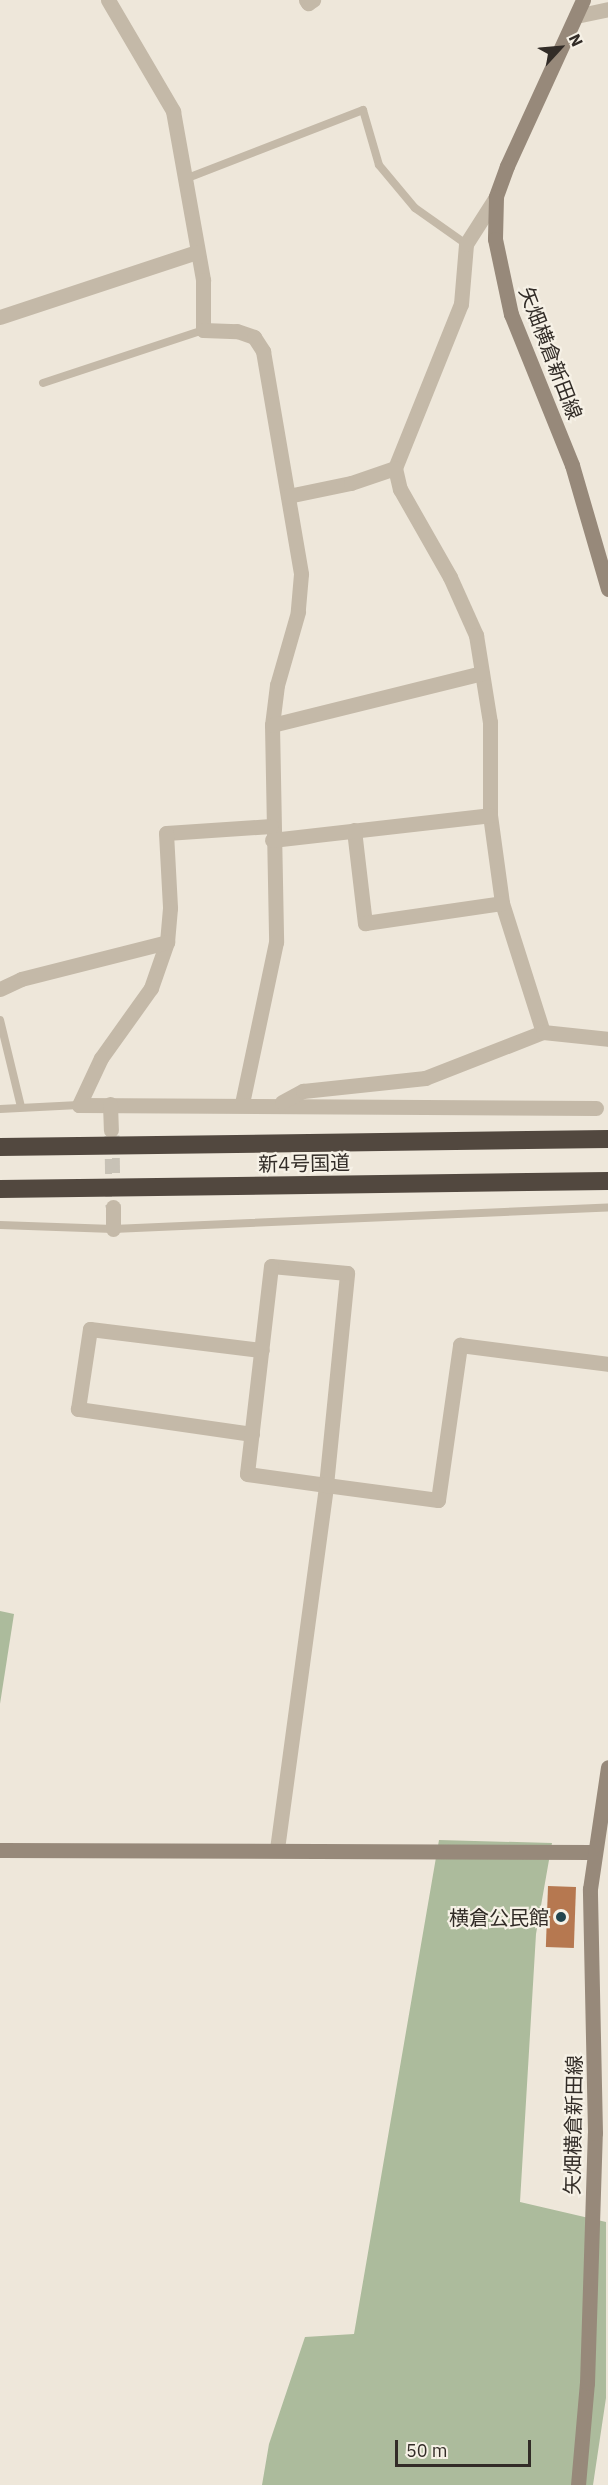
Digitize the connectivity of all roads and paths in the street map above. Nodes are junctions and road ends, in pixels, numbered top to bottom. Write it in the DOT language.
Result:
graph roads {
  1 [pos="108,0"];
  2 [pos="306,0"];
  3 [pos="313,0"];
  4 [pos="583,0"];
  5 [pos="608,9"];
  6 [pos="576,16"];
  7 [pos="185,179"];
  8 [pos="496,197"];
  9 [pos="466,244"];
  10 [pos="196,252"];
  11 [pos="0,317"];
  12 [pos="203,330"];
  13 [pos="43,383"];
  14 [pos="394,468"];
  15 [pos="288,496"];
  16 [pos="608,589"];
  17 [pos="482,673"];
  18 [pos="272,725"];
  19 [pos="490,815"];
  20 [pos="354,831"];
  21 [pos="272,833"];
  22 [pos="502,903"];
  23 [pos="167,942"];
  24 [pos="0,988"];
  25 [pos="0,1020"];
  26 [pos="543,1032"];
  27 [pos="608,1039"];
  28 [pos="242,1103"];
  29 [pos="110,1104"];
  30 [pos="278,1104"];
  31 [pos="79,1105"];
  32 [pos="21,1107"];
  33 [pos="596,1107"];
  34 [pos="0,1108"];
  35 [pos="111,1130"];
  36 [pos="608,1139"];
  37 [pos="0,1147"];
  38 [pos="608,1181"];
  39 [pos="0,1190"];
  40 [pos="112,1207"];
  41 [pos="608,1207"];
  42 [pos="0,1225"];
  43 [pos="113,1229"];
  44 [pos="262,1350"];
  45 [pos="608,1365"];
  46 [pos="252,1434"];
  47 [pos="326,1485"];
  48 [pos="608,1767"];
  49 [pos="278,1849"];
  50 [pos="0,1850"];
  51 [pos="601,1852"];
  52 [pos="578,2485"];
  1 -- 7 [label="street"];
  2 -- 3 [label="street"];
  4 -- 6 [label="main road, 矢畑横倉新田線"];
  5 -- 6 [label="street"];
  6 -- 8 [label="main road, 矢畑横倉新田線"];
  7 -- 9 [label="lane"];
  7 -- 10 [label="street"];
  8 -- 9 [label="street"];
  8 -- 16 [label="main road, 矢畑横倉新田線"];
  9 -- 14 [label="street"];
  10 -- 11 [label="street"];
  10 -- 12 [label="street"];
  12 -- 13 [label="lane"];
  12 -- 15 [label="street"];
  14 -- 15 [label="street"];
  14 -- 17 [label="street"];
  15 -- 18 [label="street"];
  17 -- 18 [label="street"];
  17 -- 19 [label="street"];
  18 -- 21 [label="street"];
  19 -- 20 [label="street"];
  19 -- 22 [label="street"];
  20 -- 21 [label="street"];
  20 -- 22 [label="street"];
  21 -- 23 [label="street"];
  21 -- 28 [label="street"];
  22 -- 26 [label="street"];
  23 -- 24 [label="street"];
  23 -- 31 [label="street"];
  25 -- 32 [label="lane"];
  26 -- 27 [label="street"];
  26 -- 30 [label="street"];
  28 -- 29 [label="street"];
  28 -- 30 [label="street"];
  29 -- 31 [label="street"];
  29 -- 35 [label="street"];
  30 -- 33 [label="street"];
  31 -- 32 [label="lane"];
  32 -- 34 [label="lane"];
  36 -- 37 [label="highway, 新4号国道"];
  38 -- 39 [label="highway, 新4号国道"];
  40 -- 43 [label="street"];
  41 -- 43 [label="lane"];
  42 -- 43 [label="lane"];
  44 -- 46 [label="street"];
  44 -- 46 [label="street"];
  44 -- 47 [label="street"];
  45 -- 47 [label="street"];
  46 -- 47 [label="street"];
  47 -- 49 [label="street"];
  48 -- 51 [label="main road, 矢畑横倉新田線"];
  49 -- 50 [label="main road"];
  49 -- 51 [label="main road"];
  51 -- 52 [label="main road, 矢畑横倉新田線"];
}
